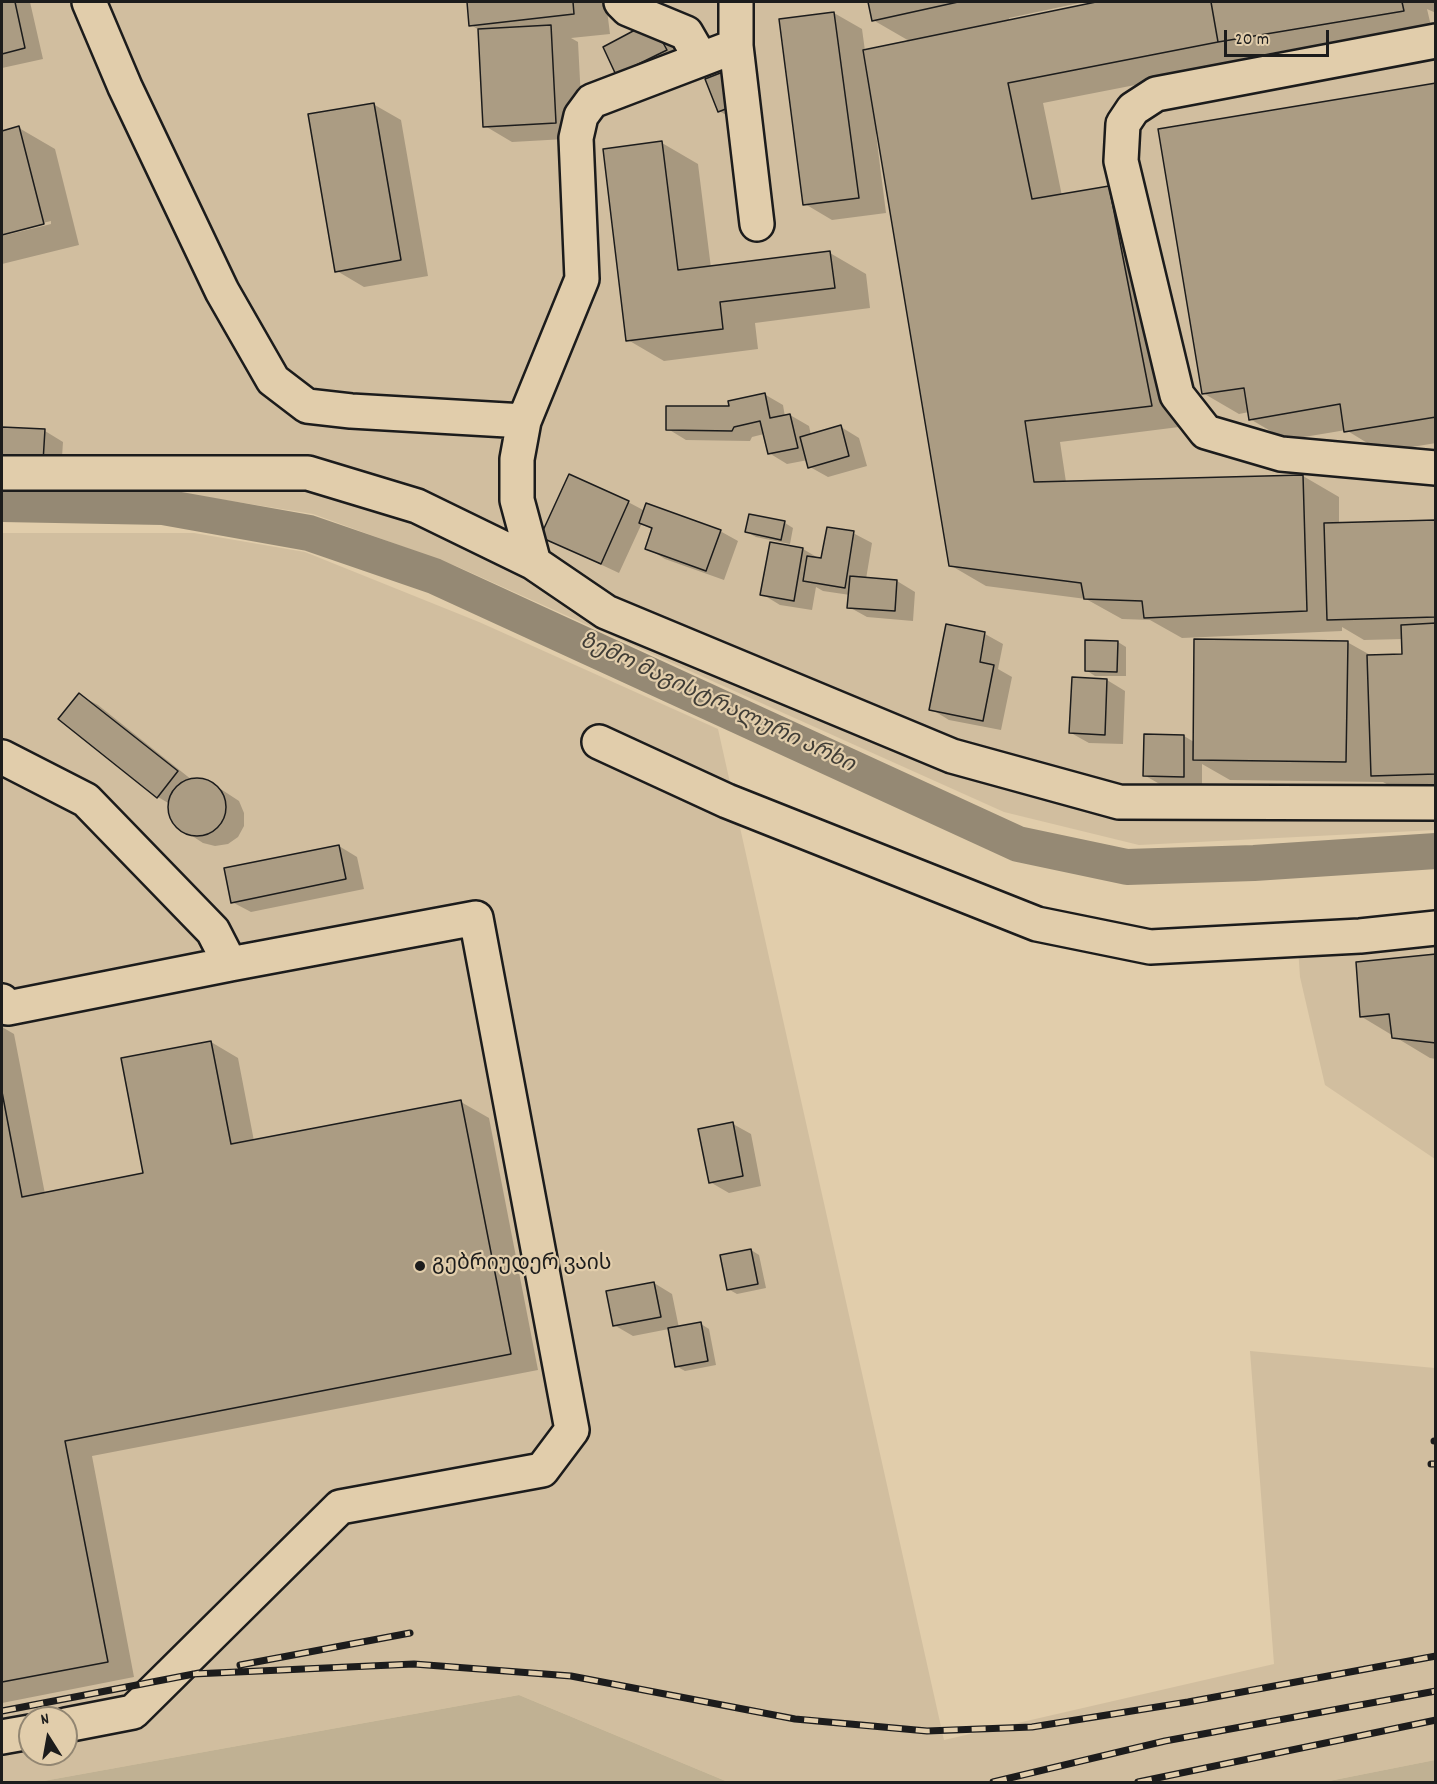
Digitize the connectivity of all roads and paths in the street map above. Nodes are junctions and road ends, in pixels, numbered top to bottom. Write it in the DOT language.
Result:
graph roads {
  1 [pos="89,2"];
  2 [pos="621,2"];
  3 [pos="736,2"];
  4 [pos="1436,41"];
  5 [pos="736,46"];
  6 [pos="701,59"];
  7 [pos="757,224"];
  8 [pos="524,422"];
  9 [pos="1436,468"];
  10 [pos="2,473"];
  11 [pos="534,563"];
  12 [pos="599,742"];
  13 [pos="2,757"];
  14 [pos="1436,803"];
  15 [pos="1436,928"];
  16 [pos="230,964"];
  17 [pos="2,1001"];
  18 [pos="78,1723"];
  19 [pos="18,1734"];
  20 [pos="2,1737"];
  1 -- 8 [label="street"];
  2 -- 6 [label="street"];
  3 -- 5 [label="street"];
  4 -- 9 [label="street"];
  5 -- 6 [label="street"];
  5 -- 7 [label="street"];
  6 -- 8 [label="street"];
  8 -- 11 [label="street"];
  10 -- 11 [label="street"];
  11 -- 14 [label="street"];
  12 -- 15 [label="street"];
  13 -- 16 [label="street"];
  16 -- 17 [label="street"];
  16 -- 18 [label="street"];
  19 -- 20 [label="street"];
}
